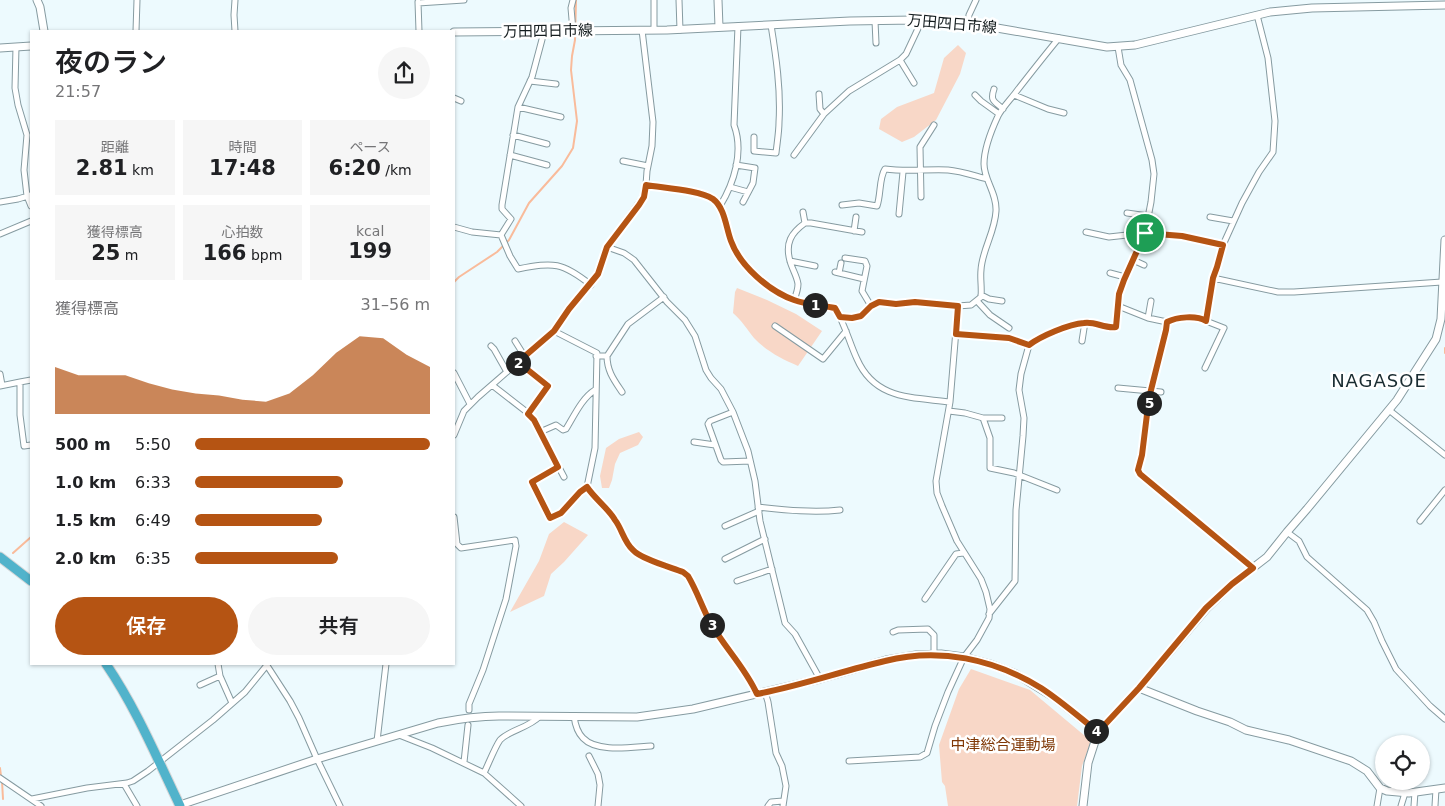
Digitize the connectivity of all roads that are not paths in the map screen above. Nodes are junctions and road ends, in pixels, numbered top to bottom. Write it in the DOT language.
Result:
graph roads {
  1 [pos="37,0"];
  2 [pos="137,0"];
  3 [pos="235,0"];
  4 [pos="464,0"];
  5 [pos="573,0"];
  6 [pos="654,0"];
  7 [pos="679,0"];
  8 [pos="718,0"];
  9 [pos="976,0"];
  10 [pos="418,2"];
  11 [pos="1394,3"];
  12 [pos="1445,5"];
  13 [pos="1256,15"];
  14 [pos="922,20"];
  15 [pos="875,21"];
  16 [pos="968,23"];
  17 [pos="771,24"];
  18 [pos="738,26"];
  19 [pos="719,28"];
  20 [pos="44,30"];
  21 [pos="136,30"];
  22 [pos="235,30"];
  23 [pos="419,30"];
  24 [pos="642,30"];
  25 [pos="654,30"];
  26 [pos="680,30"];
  27 [pos="573,31"];
  28 [pos="455,32"];
  29 [pos="544,32"];
  30 [pos="1059,38"];
  31 [pos="876,43"];
  32 [pos="30,46"];
  33 [pos="16,47"];
  34 [pos="1118,47"];
  35 [pos="0,48"];
  36 [pos="900,60"];
  37 [pos="530,81"];
  38 [pos="914,83"];
  39 [pos="556,84"];
  40 [pos="994,89"];
  41 [pos="819,94"];
  42 [pos="975,95"];
  43 [pos="1014,95"];
  44 [pos="455,98"];
  45 [pos="461,101"];
  46 [pos="518,107"];
  47 [pos="1001,111"];
  48 [pos="1064,113"];
  49 [pos="824,114"];
  50 [pos="561,117"];
  51 [pos="934,125"];
  52 [pos="513,135"];
  53 [pos="754,137"];
  54 [pos="547,144"];
  55 [pos="510,155"];
  56 [pos="794,155"];
  57 [pos="623,160"];
  58 [pos="547,165"];
  59 [pos="736,165"];
  60 [pos="648,166"];
  61 [pos="920,170"];
  62 [pos="903,172"];
  63 [pos="987,179"];
  64 [pos="646,185"];
  65 [pos="730,187"];
  66 [pos="748,192"];
  67 [pos="29,196"];
  68 [pos="921,197"];
  69 [pos="0,202"];
  70 [pos="743,202"];
  71 [pos="842,205"];
  72 [pos="720,206"];
  73 [pos="803,212"];
  74 [pos="1127,213"];
  75 [pos="899,214"];
  76 [pos="1148,216"];
  77 [pos="856,217"];
  78 [pos="1210,217"];
  79 [pos="30,221"];
  80 [pos="1233,221"];
  81 [pos="805,223"];
  82 [pos="455,227"];
  83 [pos="854,231"];
  84 [pos="862,232"];
  85 [pos="1086,232"];
  86 [pos="1145,233"];
  87 [pos="0,234"];
  88 [pos="501,235"];
  89 [pos="1445,240"];
  90 [pos="1223,245"];
  91 [pos="607,247"];
  92 [pos="845,258"];
  93 [pos="1133,260"];
  94 [pos="790,261"];
  95 [pos="841,263"];
  96 [pos="1144,264"];
  97 [pos="815,266"];
  98 [pos="1110,273"];
  99 [pos="1125,277"];
  100 [pos="1213,278"];
  101 [pos="864,279"];
  102 [pos="1442,282"];
  103 [pos="590,285"];
  104 [pos="981,295"];
  105 [pos="664,298"];
  106 [pos="794,300"];
  107 [pos="977,301"];
  108 [pos="1002,301"];
  109 [pos="1151,301"];
  110 [pos="871,306"];
  111 [pos="958,306"];
  112 [pos="1118,306"];
  113 [pos="1443,309"];
  114 [pos="840,317"];
  115 [pos="1148,318"];
  116 [pos="1206,321"];
  117 [pos="1085,322"];
  118 [pos="1167,322"];
  119 [pos="775,326"];
  120 [pos="1009,328"];
  121 [pos="554,331"];
  122 [pos="846,331"];
  123 [pos="956,334"];
  124 [pos="515,341"];
  125 [pos="1082,341"];
  126 [pos="1029,345"];
  127 [pos="491,346"];
  128 [pos="596,356"];
  129 [pos="607,356"];
  130 [pos="525,357"];
  131 [pos="518,362"];
  132 [pos="1205,368"];
  133 [pos="507,372"];
  134 [pos="0,374"];
  135 [pos="455,375"];
  136 [pos="30,380"];
  137 [pos="20,382"];
  138 [pos="1,385"];
  139 [pos="492,385"];
  140 [pos="1118,388"];
  141 [pos="595,390"];
  142 [pos="1151,390"];
  143 [pos="622,392"];
  144 [pos="1161,392"];
  145 [pos="950,402"];
  146 [pos="470,404"];
  147 [pos="949,410"];
  148 [pos="1389,410"];
  149 [pos="733,412"];
  150 [pos="528,414"];
  151 [pos="983,418"];
  152 [pos="1002,418"];
  153 [pos="540,432"];
  154 [pos="455,433"];
  155 [pos="694,442"];
  156 [pos="715,444"];
  157 [pos="30,445"];
  158 [pos="1445,455"];
  159 [pos="750,460"];
  160 [pos="558,467"];
  161 [pos="1020,475"];
  162 [pos="564,477"];
  163 [pos="587,487"];
  164 [pos="1057,490"];
  165 [pos="1445,490"];
  166 [pos="758,509"];
  167 [pos="840,510"];
  168 [pos="1420,521"];
  169 [pos="455,526"];
  170 [pos="725,526"];
  171 [pos="1287,532"];
  172 [pos="765,539"];
  173 [pos="963,553"];
  174 [pos="0,557"];
  175 [pos="724,558"];
  176 [pos="1253,568"];
  177 [pos="772,569"];
  178 [pos="30,580"];
  179 [pos="737,581"];
  180 [pos="925,599"];
  181 [pos="989,614"];
  182 [pos="893,632"];
  183 [pos="934,654"];
  184 [pos="964,657"];
  185 [pos="107,665"];
  186 [pos="218,665"];
  187 [pos="266,665"];
  188 [pos="268,665"];
  189 [pos="386,665"];
  190 [pos="220,676"];
  191 [pos="820,679"];
  192 [pos="200,685"];
  193 [pos="1139,688"];
  194 [pos="761,693"];
  195 [pos="232,703"];
  196 [pos="469,710"];
  197 [pos="540,716"];
  198 [pos="574,716"];
  199 [pos="1445,719"];
  200 [pos="468,725"];
  201 [pos="1098,732"];
  202 [pos="398,735"];
  203 [pos="377,741"];
  204 [pos="651,746"];
  205 [pos="589,756"];
  206 [pos="317,759"];
  207 [pos="159,761"];
  208 [pos="849,761"];
  209 [pos="464,762"];
  210 [pos="484,773"];
  211 [pos="0,778"];
  212 [pos="1375,781"];
  213 [pos="124,784"];
  214 [pos="1445,788"];
  215 [pos="1436,789"];
  216 [pos="1380,790"];
  217 [pos="1385,790"];
  218 [pos="1414,792"];
  219 [pos="1405,793"];
  220 [pos="32,799"];
  221 [pos="783,804"];
  222 [pos="41,806"];
  223 [pos="137,806"];
  224 [pos="180,806"];
  225 [pos="340,806"];
  226 [pos="521,806"];
  227 [pos="598,806"];
  228 [pos="768,806"];
  229 [pos="1083,806"];
  230 [pos="1377,806"];
  231 [pos="1401,806"];
  232 [pos="1414,806"];
  233 [pos="1435,806"];
  1 -- 20 [label="street"];
  2 -- 21 [label="street"];
  3 -- 22 [label="street"];
  4 -- 10 [label="street"];
  5 -- 27 [label="street"];
  6 -- 25 [label="street"];
  7 -- 26 [label="street"];
  8 -- 19 [label="street"];
  9 -- 16 [label="street"];
  10 -- 23 [label="street"];
  11 -- 12 [label="street, 万田四日市線"];
  11 -- 13 [label="street, 万田四日市線"];
  13 -- 34 [label="street, 万田四日市線"];
  13 -- 80 [label="street"];
  14 -- 15 [label="street, 万田四日市線"];
  14 -- 16 [label="street, 万田四日市線"];
  14 -- 36 [label="street"];
  15 -- 17 [label="street, 万田四日市線"];
  15 -- 31 [label="street"];
  16 -- 30 [label="street, 万田四日市線"];
  17 -- 18 [label="street, 万田四日市線"];
  17 -- 53 [label="street"];
  18 -- 19 [label="street, 万田四日市線"];
  18 -- 59 [label="street"];
  19 -- 26 [label="street, 万田四日市線"];
  24 -- 25 [label="street, 万田四日市線"];
  24 -- 27 [label="street, 万田四日市線"];
  24 -- 60 [label="street"];
  25 -- 26 [label="street, 万田四日市線"];
  27 -- 29 [label="street, 万田四日市線"];
  28 -- 29 [label="street, 万田四日市線"];
  29 -- 37 [label="street"];
  30 -- 34 [label="street, 万田四日市線"];
  30 -- 43 [label="street"];
  32 -- 33 [label="street"];
  33 -- 35 [label="street"];
  33 -- 67 [label="street"];
  34 -- 76 [label="street"];
  36 -- 38 [label="street"];
  36 -- 49 [label="street"];
  37 -- 39 [label="street"];
  37 -- 46 [label="street"];
  40 -- 47 [label="street"];
  41 -- 49 [label="street"];
  42 -- 47 [label="street"];
  43 -- 47 [label="street"];
  43 -- 48 [label="street"];
  44 -- 45 [label="street"];
  46 -- 50 [label="street"];
  46 -- 52 [label="street"];
  47 -- 63 [label="street"];
  49 -- 56 [label="street"];
  51 -- 61 [label="street"];
  52 -- 54 [label="street"];
  52 -- 55 [label="street"];
  55 -- 58 [label="street"];
  55 -- 88 [label="street"];
  57 -- 60 [label="street"];
  59 -- 65 [label="street"];
  59 -- 66 [label="street"];
  60 -- 64 [label="street"];
  61 -- 62 [label="street"];
  61 -- 63 [label="street"];
  61 -- 68 [label="street"];
  62 -- 71 [label="street"];
  62 -- 75 [label="street"];
  63 -- 104 [label="street"];
  64 -- 72 [label="street"];
  64 -- 91 [label="street"];
  65 -- 66 [label="street"];
  65 -- 72 [label="street"];
  66 -- 70 [label="street"];
  67 -- 69 [label="street"];
  72 -- 106 [label="street"];
  73 -- 81 [label="street"];
  74 -- 76 [label="street"];
  76 -- 86 [label="street"];
  77 -- 83 [label="street"];
  78 -- 80 [label="street"];
  79 -- 87 [label="street"];
  80 -- 90 [label="street"];
  81 -- 83 [label="street"];
  81 -- 94 [label="street"];
  82 -- 88 [label="street"];
  83 -- 84 [label="street"];
  85 -- 86 [label="street"];
  86 -- 90 [label="street"];
  86 -- 93 [label="street"];
  88 -- 103 [label="street"];
  89 -- 102 [label="street"];
  90 -- 100 [label="street"];
  91 -- 103 [label="street"];
  91 -- 105 [label="street"];
  92 -- 101 [label="street"];
  93 -- 96 [label="street"];
  93 -- 99 [label="street"];
  94 -- 97 [label="street"];
  94 -- 106 [label="street"];
  95 -- 101 [label="street"];
  98 -- 99 [label="street"];
  99 -- 112 [label="street"];
  100 -- 102 [label="street"];
  100 -- 116 [label="street"];
  101 -- 110 [label="street"];
  102 -- 113 [label="street"];
  103 -- 121 [label="street"];
  104 -- 107 [label="street"];
  104 -- 108 [label="street"];
  105 -- 129 [label="street"];
  105 -- 149 [label="street"];
  106 -- 114 [label="street"];
  107 -- 111 [label="street"];
  107 -- 120 [label="street"];
  109 -- 115 [label="street"];
  110 -- 111 [label="street"];
  110 -- 114 [label="street"];
  111 -- 123 [label="street"];
  112 -- 115 [label="street"];
  112 -- 117 [label="street"];
  113 -- 148 [label="street"];
  114 -- 122 [label="street"];
  115 -- 118 [label="street"];
  116 -- 118 [label="street"];
  116 -- 132 [label="street"];
  117 -- 125 [label="street"];
  117 -- 126 [label="street"];
  118 -- 142 [label="street"];
  119 -- 122 [label="street"];
  121 -- 128 [label="street"];
  121 -- 130 [label="street"];
  122 -- 145 [label="street"];
  123 -- 126 [label="street"];
  123 -- 145 [label="street"];
  124 -- 130 [label="street"];
  126 -- 161 [label="street"];
  127 -- 133 [label="street"];
  128 -- 129 [label="street"];
  128 -- 141 [label="street"];
  129 -- 143 [label="street"];
  130 -- 131 [label="street"];
  131 -- 133 [label="street"];
  131 -- 150 [label="street"];
  133 -- 139 [label="street"];
  134 -- 138 [label="street"];
  135 -- 146 [label="street"];
  136 -- 137 [label="street"];
  137 -- 138 [label="street"];
  137 -- 157 [label="street"];
  139 -- 146 [label="street"];
  139 -- 150 [label="street"];
  140 -- 142 [label="street"];
  141 -- 153 [label="street"];
  141 -- 163 [label="street"];
  142 -- 144 [label="street"];
  142 -- 176 [label="street"];
  145 -- 147 [label="street"];
  146 -- 154 [label="street"];
  147 -- 151 [label="street"];
  147 -- 173 [label="street"];
  148 -- 158 [label="street"];
  148 -- 171 [label="street"];
  149 -- 156 [label="street"];
  149 -- 159 [label="street"];
  150 -- 153 [label="street"];
  151 -- 152 [label="street"];
  151 -- 161 [label="street"];
  153 -- 160 [label="street"];
  155 -- 156 [label="street"];
  156 -- 159 [label="street"];
  159 -- 166 [label="street"];
  160 -- 162 [label="street"];
  160 -- 163 [label="street"];
  161 -- 164 [label="street"];
  161 -- 181 [label="street"];
  163 -- 194 [label="street"];
  165 -- 168 [label="street"];
  166 -- 167 [label="street"];
  166 -- 170 [label="street"];
  166 -- 172 [label="street"];
  169 -- 196 [label="street"];
  171 -- 176 [label="street"];
  171 -- 199 [label="street"];
  172 -- 175 [label="street"];
  172 -- 177 [label="street"];
  173 -- 180 [label="street"];
  173 -- 181 [label="street"];
  174 -- 178 [label="highway"];
  176 -- 193 [label="street"];
  177 -- 179 [label="street"];
  177 -- 191 [label="street"];
  181 -- 184 [label="street"];
  182 -- 183 [label="street"];
  183 -- 184 [label="street"];
  183 -- 191 [label="street"];
  184 -- 201 [label="street"];
  184 -- 208 [label="street"];
  185 -- 207 [label="highway"];
  186 -- 190 [label="street"];
  187 -- 195 [label="street"];
  188 -- 206 [label="street"];
  189 -- 203 [label="street"];
  190 -- 192 [label="street"];
  190 -- 195 [label="street"];
  191 -- 194 [label="street"];
  193 -- 201 [label="street"];
  193 -- 212 [label="street"];
  194 -- 198 [label="street"];
  194 -- 221 [label="street"];
  195 -- 207 [label="street"];
  197 -- 198 [label="street"];
  197 -- 202 [label="street"];
  197 -- 210 [label="street"];
  198 -- 204 [label="street"];
  200 -- 209 [label="street"];
  201 -- 229 [label="street"];
  202 -- 203 [label="street"];
  202 -- 209 [label="street"];
  203 -- 206 [label="street"];
  205 -- 227 [label="street"];
  206 -- 224 [label="street"];
  206 -- 225 [label="street"];
  207 -- 213 [label="street"];
  207 -- 224 [label="highway"];
  209 -- 210 [label="street"];
  210 -- 226 [label="street"];
  211 -- 220 [label="street"];
  213 -- 220 [label="street"];
  213 -- 223 [label="street"];
  214 -- 215 [label="street"];
  215 -- 218 [label="street"];
  215 -- 233 [label="street"];
  216 -- 230 [label="street"];
  217 -- 219 [label="street"];
  218 -- 219 [label="street"];
  218 -- 232 [label="street"];
  219 -- 231 [label="street"];
  220 -- 222 [label="street"];
  221 -- 228 [label="street"];
}
